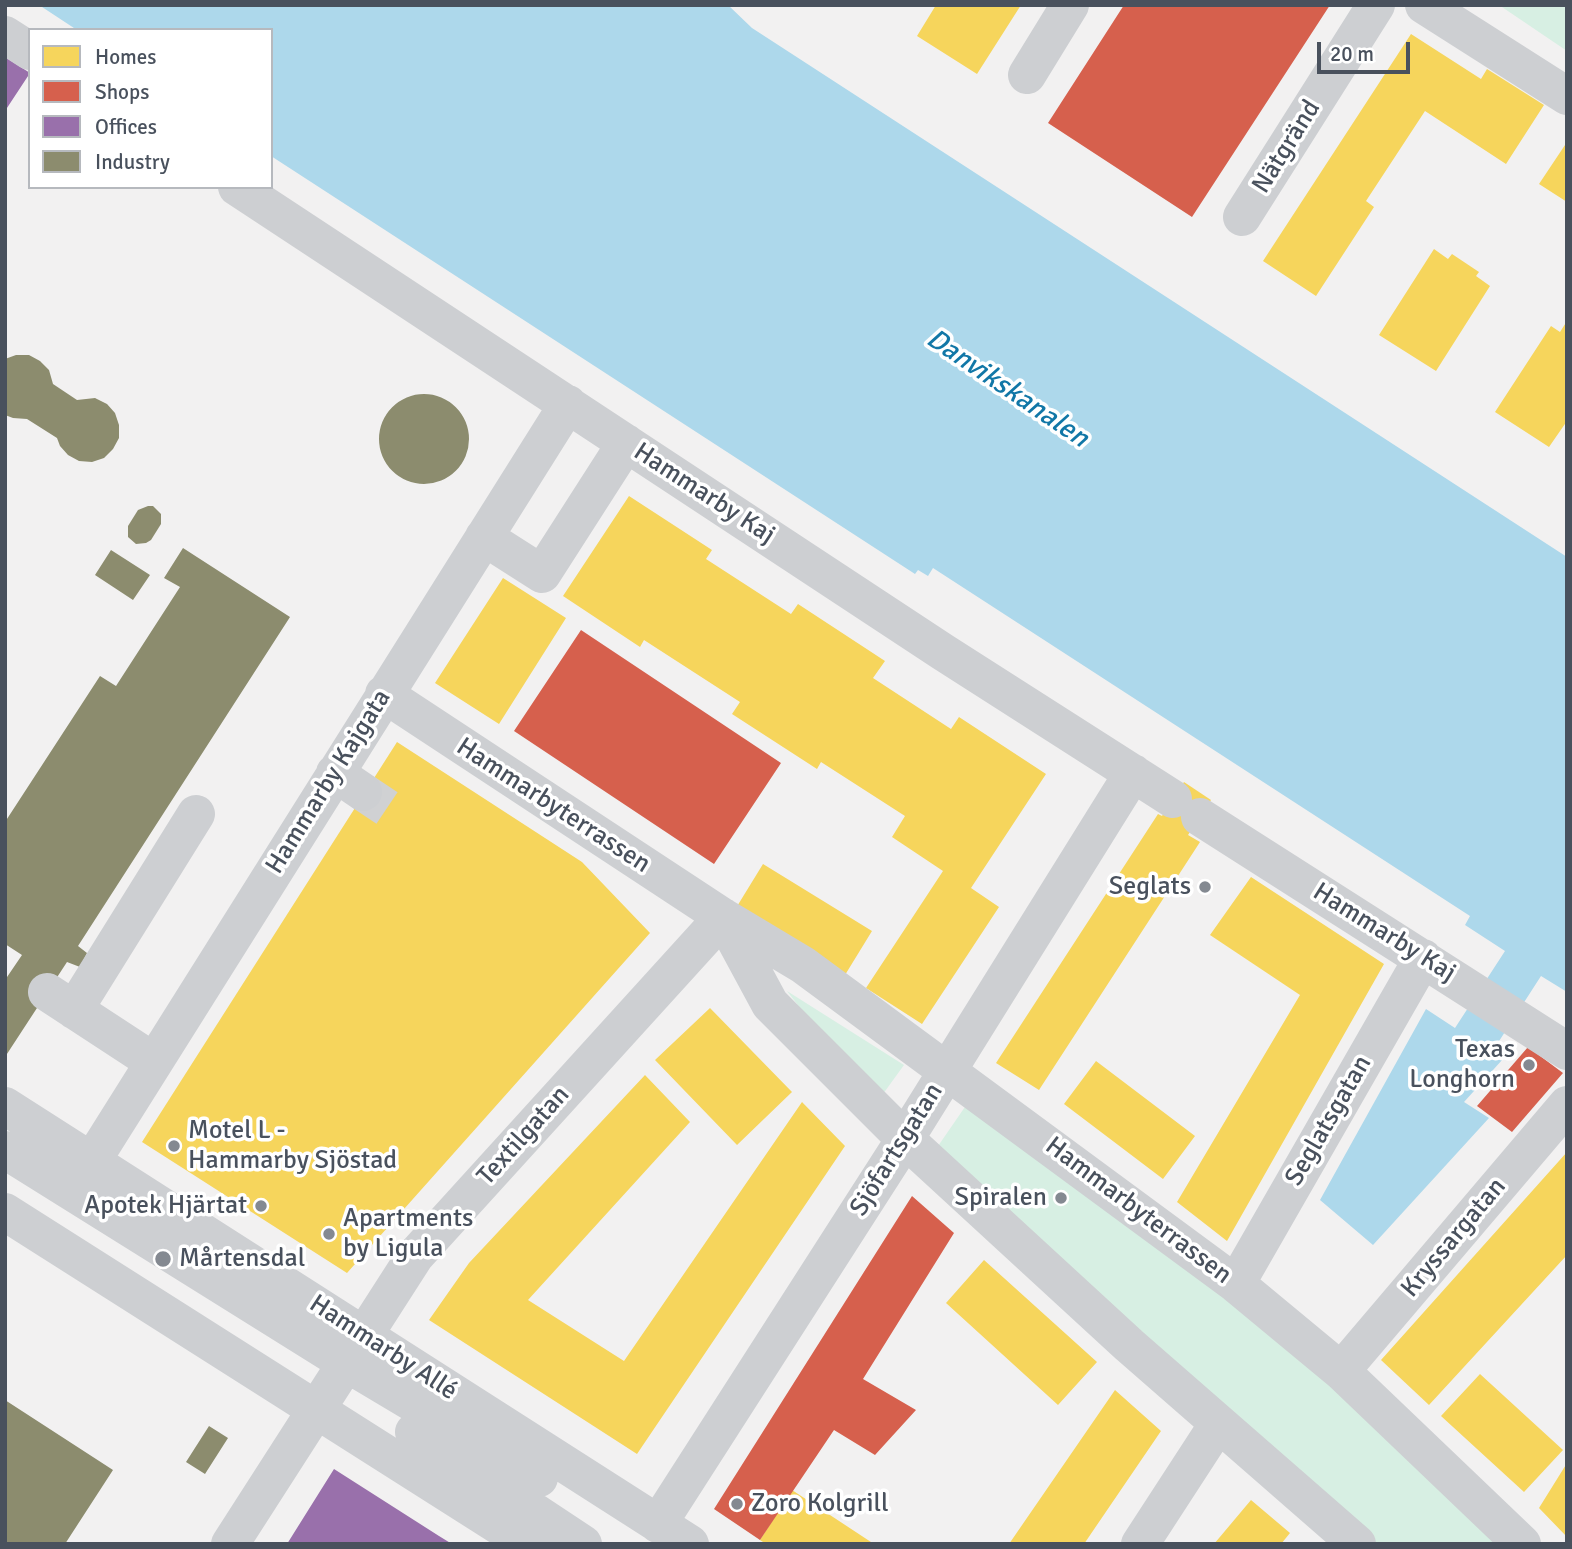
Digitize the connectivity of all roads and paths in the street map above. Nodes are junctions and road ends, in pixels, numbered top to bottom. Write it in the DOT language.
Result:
graph roads {
  1 [pos="1070,5"];
  2 [pos="1376,5"];
  3 [pos="1424,5"];
  4 [pos="5,35"];
  5 [pos="28,50"];
  6 [pos="1027,75"];
  7 [pos="1567,96"];
  8 [pos="240,189"];
  9 [pos="1242,217"];
  10 [pos="568,404"];
  11 [pos="626,443"];
  12 [pos="484,537"];
  13 [pos="384,694"];
  14 [pos="1133,773"];
  15 [pos="196,814"];
  16 [pos="723,917"];
  17 [pos="1423,958"];
  18 [pos="1567,1051"];
  19 [pos="154,1062"];
  20 [pos="948,1070"];
  21 [pos="1567,1105"];
  22 [pos="5,1106"];
  23 [pos="905,1139"];
  24 [pos="5,1150"];
  25 [pos="92,1161"];
  26 [pos="5,1171"];
  27 [pos="5,1212"];
  28 [pos="1236,1284"];
  29 [pos="1341,1371"];
  30 [pos="341,1373"];
  31 [pos="1218,1424"];
  32 [pos="651,1534"];
  33 [pos="230,1544"];
  34 [pos="528,1544"];
  35 [pos="583,1544"];
  36 [pos="690,1544"];
  37 [pos="1140,1544"];
  38 [pos="1357,1544"];
  39 [pos="1522,1544"];
  1 -- 6 [label="street"];
  2 -- 9 [label="street, Nätgränd"];
  3 -- 7 [label="street"];
  4 -- 5 [label="street"];
  8 -- 10 [label="street, Hammarby Kaj"];
  10 -- 11 [label="street, Hammarby Kaj"];
  10 -- 12 [label="street, Hammarby Kajgata"];
  11 -- 12 [label="street"];
  11 -- 14 [label="street, Hammarby Kaj"];
  12 -- 13 [label="street, Hammarby Kajgata"];
  13 -- 16 [label="street, Hammarbyterrassen"];
  13 -- 19 [label="street, Hammarby Kajgata"];
  14 -- 17 [label="street, Hammarby Kaj"];
  14 -- 20 [label="street, Sjöfartsgatan"];
  15 -- 19 [label="street"];
  16 -- 20 [label="street, Hammarbyterrassen"];
  16 -- 23 [label="street, Hammarbyterrassen"];
  16 -- 30 [label="street, Textilgatan"];
  17 -- 18 [label="street, Hammarby Kaj"];
  17 -- 28 [label="street, Seglatsgatan"];
  19 -- 25 [label="street, Hammarby Kajgata"];
  20 -- 23 [label="street, Sjöfartsgatan"];
  20 -- 28 [label="street, Hammarbyterrassen"];
  21 -- 29 [label="street, Kryssargatan"];
  22 -- 25 [label="street, Hammarby Allé"];
  23 -- 31 [label="street, Hammarbyterrassen"];
  23 -- 32 [label="street, Sjöfartsgatan"];
  24 -- 30 [label="street"];
  25 -- 30 [label="street, Hammarby Allé"];
  26 -- 30 [label="street"];
  27 -- 30 [label="street, Hammarby Allé"];
  28 -- 29 [label="street, Hammarbyterrassen"];
  29 -- 39 [label="street, Hammarbyterrassen"];
  30 -- 32 [label="street, Hammarby Allé"];
  30 -- 33 [label="street, Textilgatan"];
  30 -- 34 [label="street, Hammarby Allé"];
  30 -- 35 [label="street"];
  31 -- 37 [label="street"];
  31 -- 38 [label="street, Hammarbyterrassen"];
  32 -- 36 [label="street, Hammarby Allé"];
}
